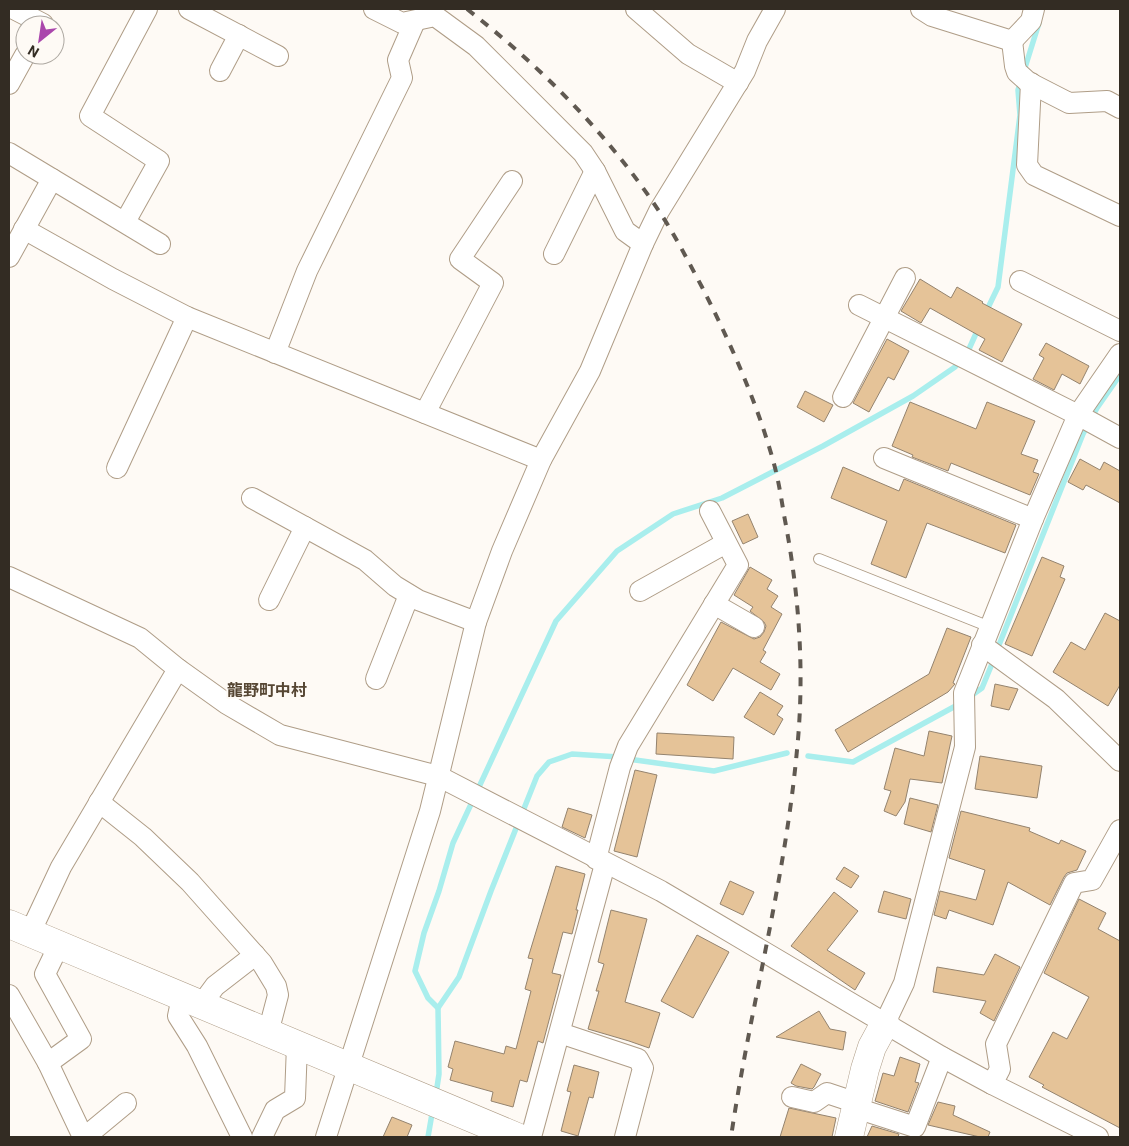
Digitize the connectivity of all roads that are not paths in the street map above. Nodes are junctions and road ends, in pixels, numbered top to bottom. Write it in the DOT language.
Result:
graph roads {
  1 [pos="14,9"];
  2 [pos="147,9"];
  3 [pos="189,9"];
  4 [pos="374,9"];
  5 [pos="636,9"];
  6 [pos="775,9"];
  7 [pos="921,9"];
  8 [pos="1034,9"];
  9 [pos="33,15"];
  10 [pos="415,21"];
  11 [pos="239,35"];
  12 [pos="1012,41"];
  13 [pos="278,56"];
  14 [pos="19,65"];
  15 [pos="220,71"];
  16 [pos="738,82"];
  17 [pos="1031,83"];
  18 [pos="9,84"];
  19 [pos="1120,108"];
  20 [pos="9,153"];
  21 [pos="595,171"];
  22 [pos="52,179"];
  23 [pos="512,181"];
  24 [pos="1120,216"];
  25 [pos="125,222"];
  26 [pos="24,229"];
  27 [pos="160,244"];
  28 [pos="643,244"];
  29 [pos="554,254"];
  30 [pos="9,258"];
  31 [pos="905,278"];
  32 [pos="1020,281"];
  33 [pos="859,305"];
  34 [pos="187,317"];
  35 [pos="885,319"];
  36 [pos="1120,331"];
  37 [pos="275,353"];
  38 [pos="1120,354"];
  39 [pos="843,397"];
  40 [pos="424,413"];
  41 [pos="1078,415"];
  42 [pos="1120,438"];
  43 [pos="884,458"];
  44 [pos="541,460"];
  45 [pos="117,468"];
  46 [pos="252,498"];
  47 [pos="710,510"];
  48 [pos="1033,519"];
  49 [pos="305,527"];
  50 [pos="726,542"];
  51 [pos="819,559"];
  52 [pos="9,577"];
  53 [pos="640,591"];
  54 [pos="409,595"];
  55 [pos="269,600"];
  56 [pos="714,604"];
  57 [pos="476,622"];
  58 [pos="754,627"];
  59 [pos="990,627"];
  60 [pos="982,645"];
  61 [pos="178,668"];
  62 [pos="376,679"];
  63 [pos="1120,761"];
  64 [pos="438,776"];
  65 [pos="99,802"];
  66 [pos="1120,830"];
  67 [pos="601,861"];
  68 [pos="20,929"];
  69 [pos="59,945"];
  70 [pos="255,954"];
  71 [pos="9,994"];
  72 [pos="191,1001"];
  73 [pos="885,1023"];
  74 [pos="268,1033"];
  75 [pos="560,1034"];
  76 [pos="297,1045"];
  77 [pos="942,1057"];
  78 [pos="48,1063"];
  79 [pos="350,1067"];
  80 [pos="992,1084"];
  81 [pos="792,1097"];
  82 [pos="126,1104"];
  83 [pos="857,1106"];
  84 [pos="84,1137"];
  85 [pos="242,1137"];
  86 [pos="262,1137"];
  87 [pos="326,1137"];
  88 [pos="518,1137"];
  89 [pos="532,1137"];
  90 [pos="625,1137"];
  91 [pos="849,1137"];
  92 [pos="1098,1137"];
  1 -- 9 [label="street"];
  2 -- 25 [label="street"];
  3 -- 11 [label="street"];
  4 -- 10 [label="street"];
  5 -- 16 [label="street"];
  6 -- 16 [label="street"];
  7 -- 12 [label="street"];
  8 -- 12 [label="street"];
  10 -- 21 [label="street"];
  10 -- 37 [label="street"];
  11 -- 13 [label="street"];
  11 -- 15 [label="street"];
  12 -- 17 [label="street"];
  14 -- 18 [label="street"];
  16 -- 28 [label="street"];
  17 -- 19 [label="street"];
  17 -- 24 [label="street"];
  20 -- 22 [label="street"];
  21 -- 28 [label="street"];
  21 -- 29 [label="street"];
  22 -- 25 [label="street"];
  22 -- 26 [label="street"];
  23 -- 40 [label="street"];
  25 -- 27 [label="street"];
  26 -- 30 [label="street"];
  26 -- 34 [label="street"];
  28 -- 44 [label="street"];
  31 -- 35 [label="street"];
  32 -- 36 [label="street"];
  33 -- 35 [label="street"];
  34 -- 37 [label="street"];
  34 -- 45 [label="street"];
  35 -- 39 [label="street"];
  35 -- 41 [label="street"];
  37 -- 40 [label="street"];
  38 -- 41 [label="street"];
  40 -- 44 [label="street"];
  41 -- 42 [label="street"];
  41 -- 48 [label="street"];
  43 -- 48 [label="street"];
  44 -- 57 [label="street"];
  46 -- 49 [label="street"];
  47 -- 50 [label="street"];
  48 -- 59 [label="street"];
  49 -- 54 [label="street"];
  49 -- 55 [label="street"];
  50 -- 53 [label="street"];
  50 -- 56 [label="street"];
  51 -- 59 [label="lane"];
  52 -- 61 [label="street"];
  54 -- 57 [label="street"];
  54 -- 62 [label="street"];
  56 -- 58 [label="street"];
  56 -- 67 [label="street"];
  57 -- 64 [label="street"];
  59 -- 60 [label="street"];
  60 -- 63 [label="street"];
  60 -- 73 [label="street"];
  61 -- 64 [label="street"];
  61 -- 65 [label="street"];
  64 -- 67 [label="street"];
  64 -- 79 [label="street"];
  65 -- 68 [label="street"];
  65 -- 70 [label="street"];
  66 -- 80 [label="street"];
  67 -- 73 [label="street"];
  67 -- 75 [label="street"];
  68 -- 69 [label="street"];
  69 -- 72 [label="street"];
  69 -- 78 [label="street"];
  70 -- 72 [label="street"];
  70 -- 74 [label="street"];
  71 -- 78 [label="street"];
  72 -- 74 [label="street"];
  72 -- 85 [label="street"];
  73 -- 77 [label="street"];
  73 -- 83 [label="street"];
  74 -- 76 [label="street"];
  75 -- 89 [label="street"];
  75 -- 90 [label="street"];
  76 -- 79 [label="street"];
  76 -- 86 [label="street"];
  77 -- 80 [label="street"];
  77 -- 83 [label="street"];
  78 -- 84 [label="street"];
  79 -- 87 [label="street"];
  79 -- 88 [label="street"];
  80 -- 92 [label="street"];
  81 -- 83 [label="street"];
  82 -- 84 [label="street"];
  83 -- 91 [label="street"];
}
